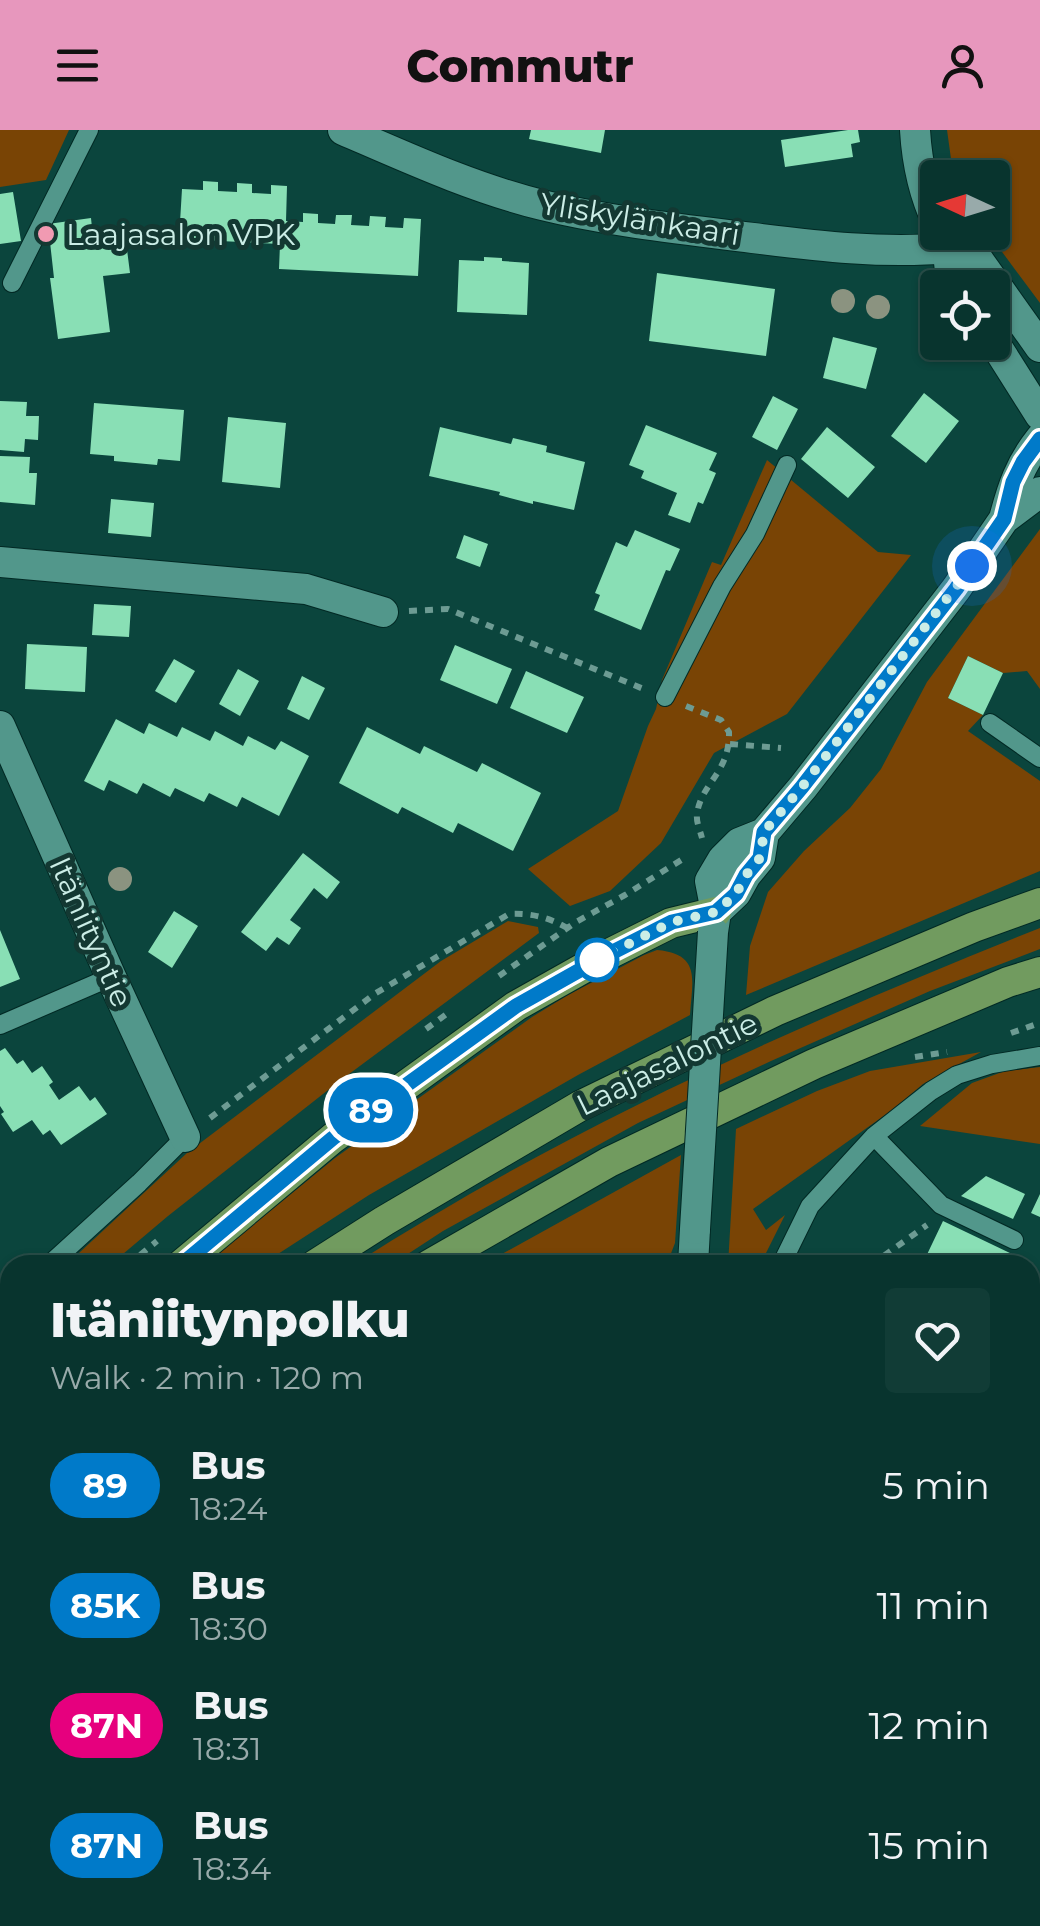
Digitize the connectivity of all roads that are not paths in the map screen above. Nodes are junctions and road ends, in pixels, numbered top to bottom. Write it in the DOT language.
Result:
graph roads {
  1 [pos="88,130"];
  2 [pos="343,130"];
  3 [pos="915,130"];
  4 [pos="920,175"];
  5 [pos="920,247"];
  6 [pos="965,250"];
  7 [pos="12,283"];
  8 [pos="1040,347"];
  9 [pos="1005,360"];
  10 [pos="1040,415"];
  11 [pos="1040,439"];
  12 [pos="787,465"];
  13 [pos="1040,492"];
  14 [pos="1004,519"];
  15 [pos="0,562"];
  16 [pos="383,612"];
  17 [pos="665,697"];
  18 [pos="990,724"];
  19 [pos="0,726"];
  20 [pos="1040,758"];
  21 [pos="1040,904"];
  22 [pos="714,922"];
  23 [pos="1040,972"];
  24 [pos="111,977"];
  25 [pos="0,1025"];
  26 [pos="1040,1056"];
  27 [pos="185,1136"];
  28 [pos="874,1136"];
  29 [pos="1014,1240"];
  30 [pos="60,1255"];
  31 [pos="193,1255"];
  32 [pos="330,1255"];
  33 [pos="446,1255"];
  34 [pos="694,1255"];
  35 [pos="786,1255"];
  1 -- 7 [label="lane"];
  2 -- 5 [label="street, Yliskylänkaari"];
  3 -- 4 [label="street"];
  6 -- 8 [label="street"];
  9 -- 10 [label="street"];
  11 -- 14 [label="street"];
  12 -- 17 [label="lane"];
  13 -- 14 [label="street"];
  14 -- 22 [label="street"];
  15 -- 16 [label="street"];
  18 -- 20 [label="lane"];
  19 -- 24 [label="street, Itäniityntie"];
  21 -- 32 [label="main road, Laajasalontie"];
  22 -- 31 [label="main road"];
  22 -- 34 [label="street, bridge"];
  23 -- 33 [label="main road, Laajasalontie"];
  24 -- 25 [label="lane"];
  24 -- 27 [label="street, Itäniityntie"];
  26 -- 28 [label="lane"];
  27 -- 30 [label="lane"];
  28 -- 29 [label="lane"];
  28 -- 35 [label="lane"];
}
